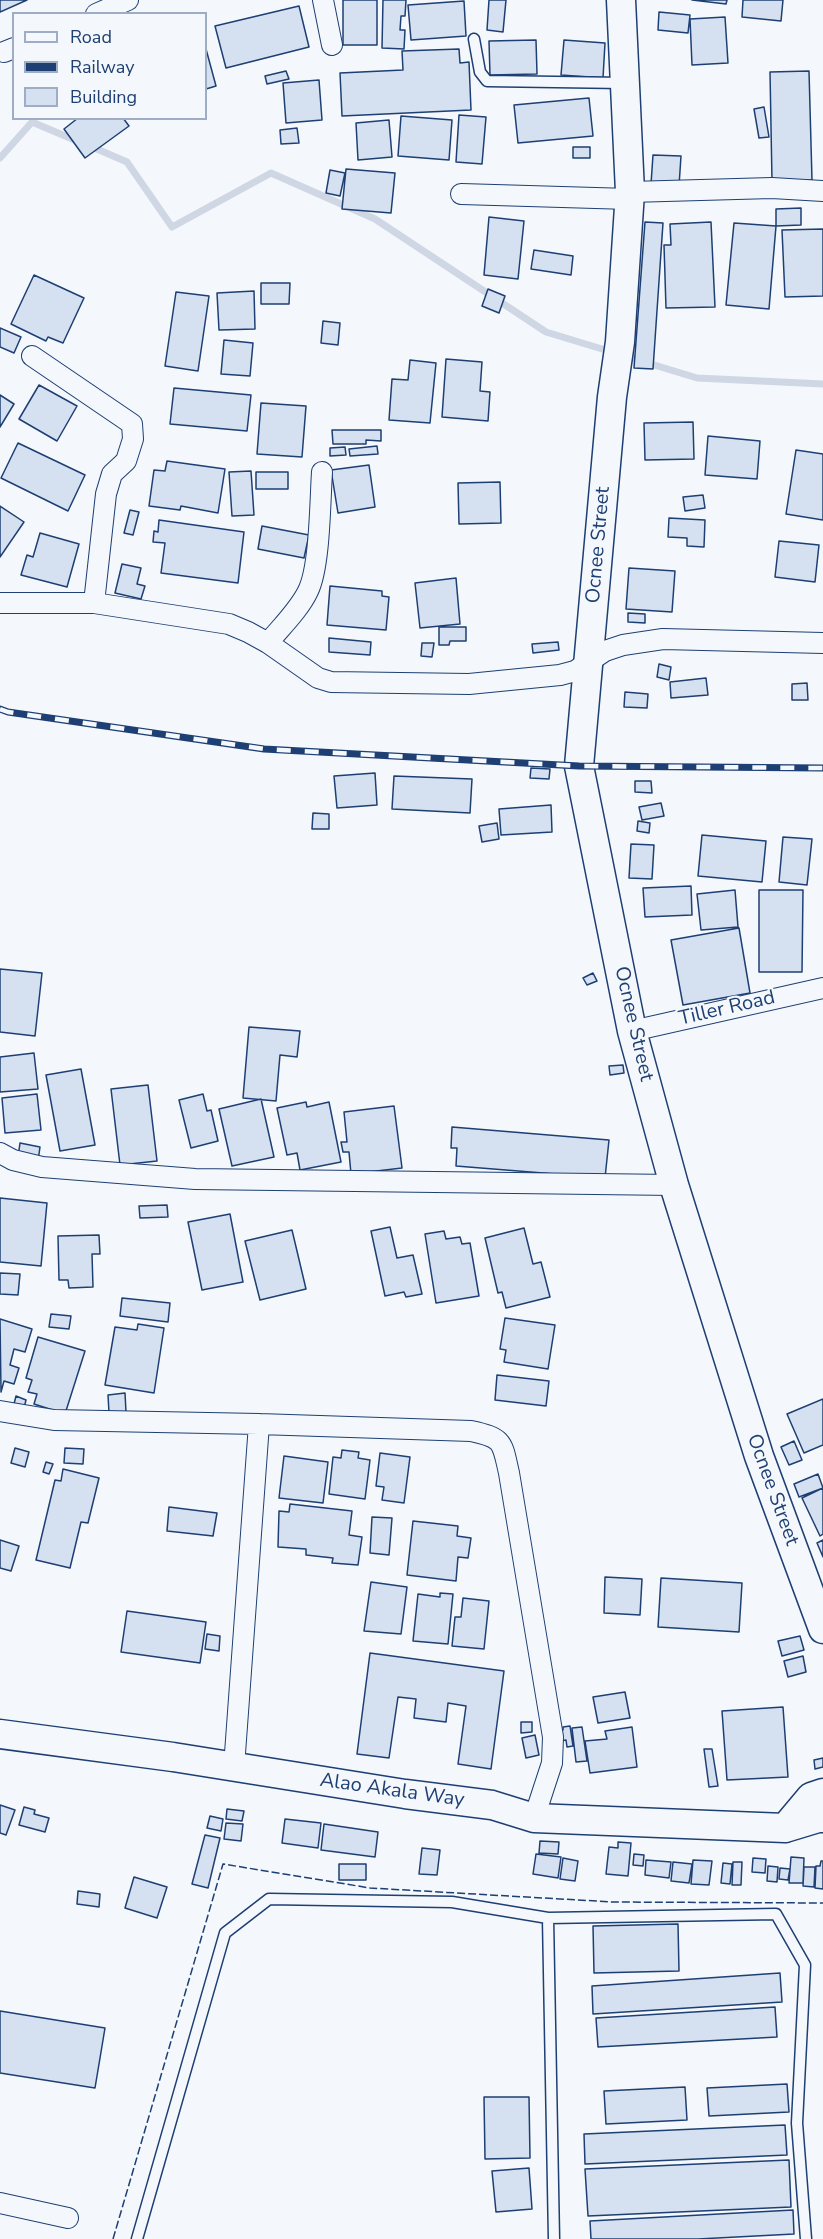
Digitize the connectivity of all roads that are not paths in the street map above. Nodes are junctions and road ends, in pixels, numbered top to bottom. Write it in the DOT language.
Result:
graph roads {
  1 [pos="128,0"];
  2 [pos="323,0"];
  3 [pos="621,0"];
  4 [pos="101,12"];
  5 [pos="474,39"];
  6 [pos="332,45"];
  7 [pos="625,83"];
  8 [pos="823,191"];
  9 [pos="461,194"];
  10 [pos="630,195"];
  11 [pos="32,356"];
  12 [pos="322,472"];
  13 [pos="0,603"];
  14 [pos="94,603"];
  15 [pos="268,643"];
  16 [pos="823,643"];
  17 [pos="589,660"];
  18 [pos="823,988"];
  19 [pos="632,1031"];
  20 [pos="0,1153"];
  21 [pos="674,1185"];
  22 [pos="0,1411"];
  23 [pos="259,1424"];
  24 [pos="823,1629"];
  25 [pos="0,1734"];
  26 [pos="234,1767"];
  27 [pos="823,1793"];
  28 [pos="534,1818"];
  29 [pos="823,1818"];
  30 [pos="785,1828"];
  31 [pos="548,1918"];
  32 [pos="0,2203"];
  33 [pos="68,2218"];
  34 [pos="137,2239"];
  35 [pos="554,2239"];
  36 [pos="806,2239"];
  1 -- 4 [label="street"];
  2 -- 6 [label="street"];
  3 -- 7 [label="street, Ocnee Street"];
  5 -- 7 [label="lane"];
  7 -- 10 [label="street, Ocnee Street"];
  8 -- 10 [label="street"];
  9 -- 10 [label="street"];
  10 -- 17 [label="street, Ocnee Street"];
  11 -- 14 [label="street"];
  12 -- 15 [label="street"];
  13 -- 14 [label="street"];
  14 -- 15 [label="street"];
  15 -- 17 [label="street"];
  16 -- 17 [label="street"];
  17 -- 19 [label="street, Ocnee Street"];
  18 -- 19 [label="street, Tiller Road"];
  19 -- 21 [label="street, Ocnee Street"];
  20 -- 21 [label="street"];
  21 -- 24 [label="street, Ocnee Street"];
  22 -- 23 [label="street"];
  23 -- 26 [label="street"];
  23 -- 28 [label="street"];
  25 -- 26 [label="street, Alao Akala Way"];
  26 -- 28 [label="street, Alao Akala Way"];
  27 -- 30 [label="street"];
  28 -- 30 [label="street, Alao Akala Way"];
  29 -- 30 [label="street, Alao Akala Way"];
  31 -- 34 [label="lane"];
  31 -- 35 [label="lane"];
  31 -- 36 [label="lane"];
  32 -- 33 [label="street"];
}
